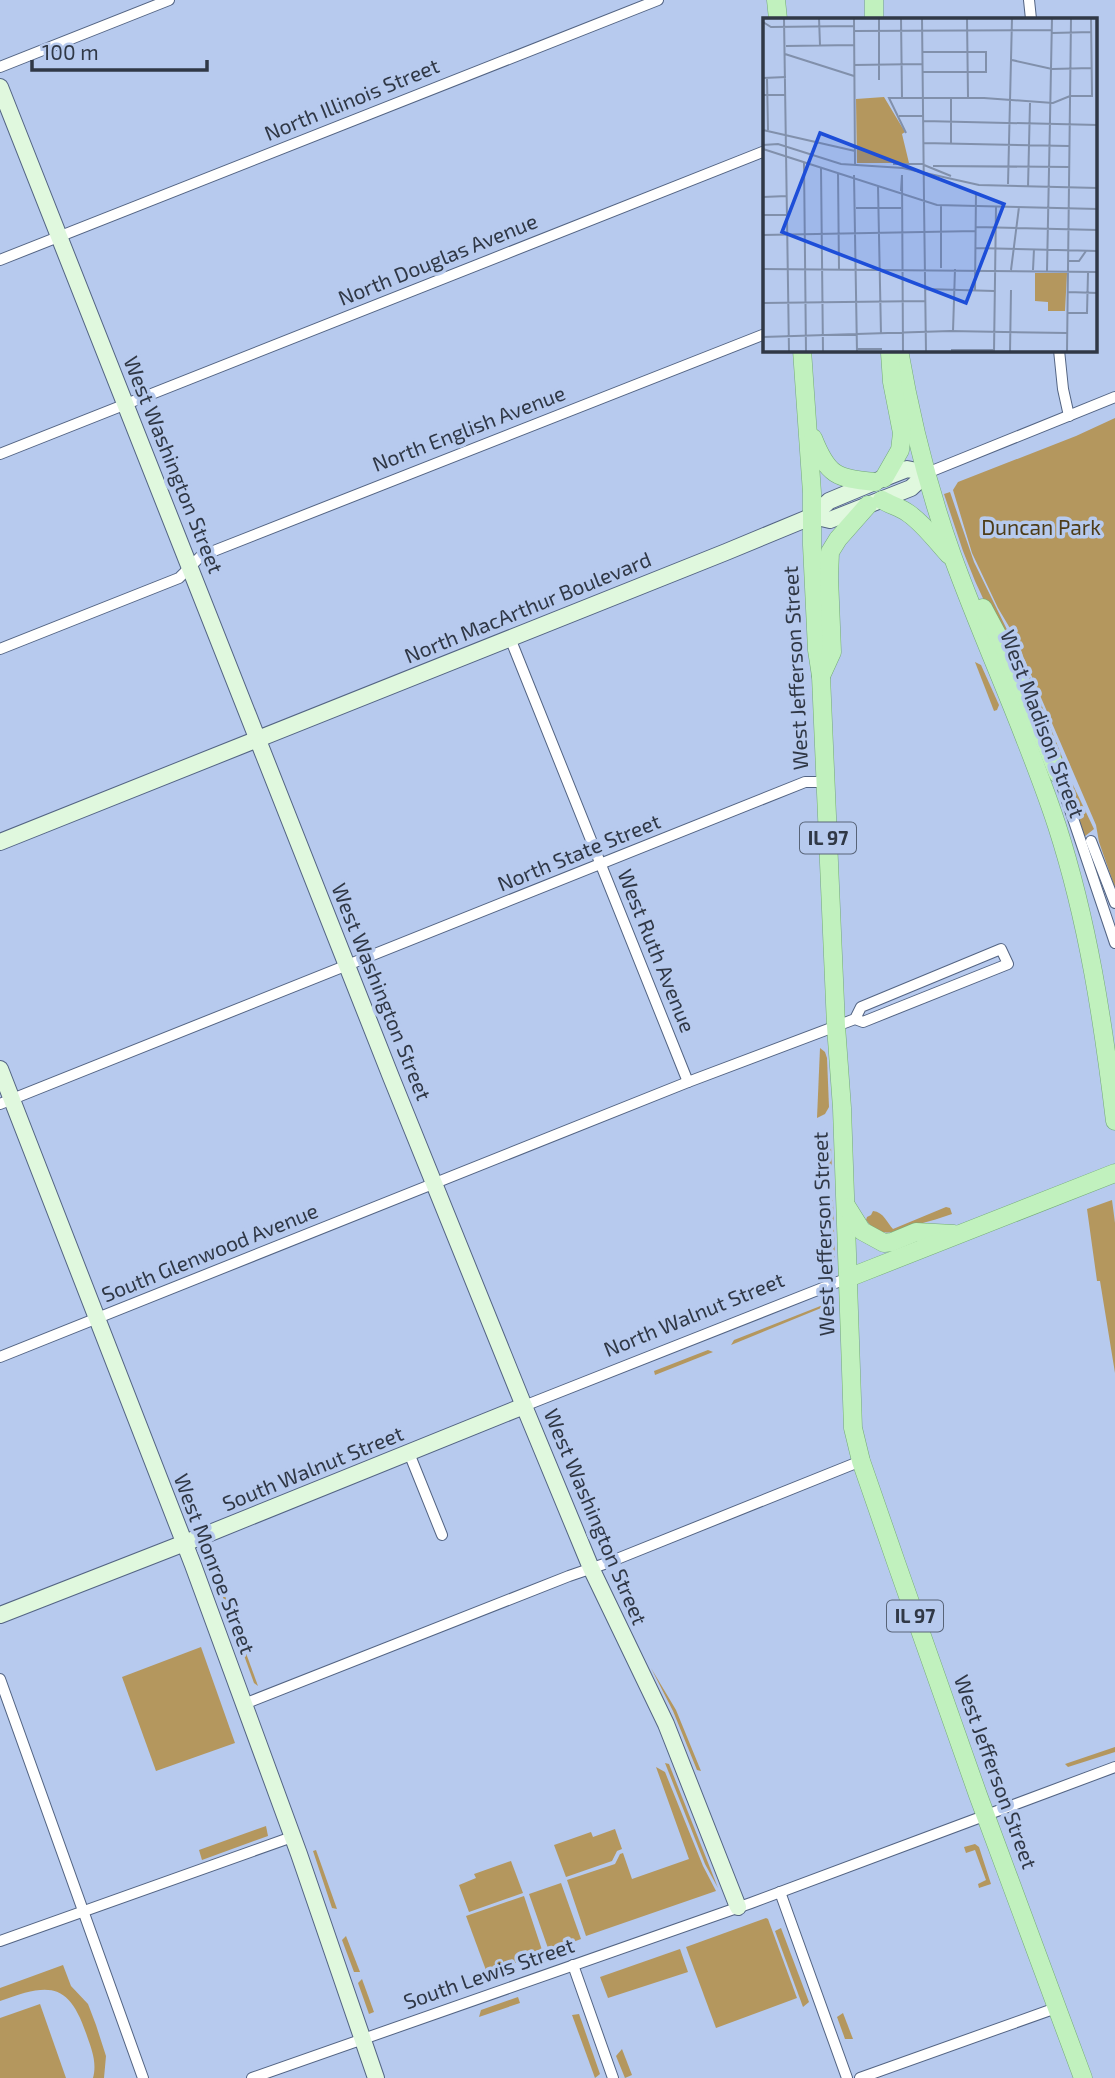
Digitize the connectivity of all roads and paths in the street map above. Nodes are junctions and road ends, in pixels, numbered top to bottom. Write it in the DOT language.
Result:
graph roads {
  1 [pos="169,0"];
  2 [pos="658,0"];
  3 [pos="776,0"];
  4 [pos="873,0"];
  5 [pos="1030,0"];
  6 [pos="778,18"];
  7 [pos="874,18"];
  8 [pos="1031,18"];
  9 [pos="0,67"];
  10 [pos="0,87"];
  11 [pos="763,152"];
  12 [pos="60,236"];
  13 [pos="0,260"];
  14 [pos="763,335"];
  15 [pos="802,352"];
  16 [pos="891,352"];
  17 [pos="900,352"];
  18 [pos="1059,352"];
  19 [pos="1115,397"];
  20 [pos="126,404"];
  21 [pos="1069,416"];
  22 [pos="808,427"];
  23 [pos="0,454"];
  24 [pos="926,472"];
  25 [pos="879,480"];
  26 [pos="875,502"];
  27 [pos="813,516"];
  28 [pos="956,564"];
  29 [pos="191,568"];
  30 [pos="510,638"];
  31 [pos="0,649"];
  32 [pos="821,676"];
  33 [pos="259,738"];
  34 [pos="1058,774"];
  35 [pos="826,782"];
  36 [pos="1091,841"];
  37 [pos="0,842"];
  38 [pos="601,864"];
  39 [pos="1115,903"];
  40 [pos="1115,943"];
  41 [pos="347,965"];
  42 [pos="855,1019"];
  43 [pos="836,1026"];
  44 [pos="0,1069"];
  45 [pos="688,1082"];
  46 [pos="6,1101"];
  47 [pos="1115,1121"];
  48 [pos="1115,1172"];
  49 [pos="434,1184"];
  50 [pos="1080,1186"];
  51 [pos="1115,1186"];
  52 [pos="845,1204"];
  53 [pos="958,1235"];
  54 [pos="848,1278"];
  55 [pos="98,1318"];
  56 [pos="0,1357"];
  57 [pos="524,1406"];
  58 [pos="409,1453"];
  59 [pos="861,1461"];
  60 [pos="442,1535"];
  61 [pos="185,1543"];
  62 [pos="591,1568"];
  63 [pos="0,1615"];
  64 [pos="0,1679"];
  65 [pos="244,1704"];
  66 [pos="1115,1767"];
  67 [pos="986,1816"];
  68 [pos="292,1837"];
  69 [pos="780,1892"];
  70 [pos="738,1907"];
  71 [pos="83,1911"];
  72 [pos="0,1941"];
  73 [pos="573,1965"];
  74 [pos="1056,2008"];
  75 [pos="364,2039"];
  76 [pos="143,2078"];
  77 [pos="252,2078"];
  78 [pos="376,2078"];
  79 [pos="613,2078"];
  80 [pos="847,2078"];
  81 [pos="860,2078"];
  82 [pos="1083,2078"];
  1 -- 9 [label="street"];
  2 -- 12 [label="street, North Illinois Street"];
  3 -- 6 [label="main road"];
  4 -- 7 [label="main road"];
  5 -- 8 [label="street"];
  10 -- 12 [label="street, West Washington Street"];
  11 -- 20 [label="street, North Douglas Avenue"];
  12 -- 13 [label="street, North Illinois Street"];
  12 -- 20 [label="street, West Washington Street"];
  14 -- 29 [label="street, North English Avenue"];
  15 -- 22 [label="main road, West Jefferson Street / IL 97"];
  16 -- 25 [label="main road"];
  17 -- 24 [label="main road, West Madison Street"];
  18 -- 21 [label="street"];
  19 -- 21 [label="street, North MacArthur Boulevard"];
  20 -- 23 [label="street, North Douglas Avenue"];
  20 -- 29 [label="street, West Washington Street"];
  21 -- 24 [label="street, North MacArthur Boulevard"];
  22 -- 25 [label="main road"];
  22 -- 27 [label="main road, West Jefferson Street / IL 97"];
  24 -- 25 [label="street, North MacArthur Boulevard"];
  24 -- 26 [label="street, North MacArthur Boulevard"];
  24 -- 28 [label="main road, West Madison Street"];
  25 -- 27 [label="street, North MacArthur Boulevard"];
  26 -- 27 [label="street, North MacArthur Boulevard"];
  26 -- 28 [label="main road"];
  26 -- 32 [label="main road"];
  27 -- 30 [label="street, North MacArthur Boulevard"];
  27 -- 32 [label="main road, West Jefferson Street / IL 97"];
  28 -- 34 [label="main road"];
  28 -- 47 [label="main road, West Madison Street"];
  29 -- 31 [label="street, North English Avenue"];
  29 -- 33 [label="street, West Washington Street"];
  30 -- 33 [label="street, North MacArthur Boulevard"];
  30 -- 38 [label="street, West Ruth Avenue"];
  32 -- 35 [label="main road, West Jefferson Street / IL 97"];
  33 -- 37 [label="street, North MacArthur Boulevard"];
  33 -- 41 [label="street, West Washington Street"];
  34 -- 40 [label="street"];
  35 -- 38 [label="street, North State Street"];
  35 -- 43 [label="main road, West Jefferson Street / IL 97"];
  36 -- 39 [label="street"];
  38 -- 41 [label="street, North State Street"];
  38 -- 45 [label="street, West Ruth Avenue"];
  41 -- 46 [label="street, North State Street"];
  41 -- 49 [label="street, West Washington Street"];
  42 -- 42 [label="street"];
  42 -- 43 [label="street, South Glenwood Avenue"];
  43 -- 45 [label="street, South Glenwood Avenue"];
  43 -- 52 [label="main road, West Jefferson Street / IL 97"];
  44 -- 46 [label="street, West Monroe Street"];
  45 -- 49 [label="street, South Glenwood Avenue"];
  46 -- 55 [label="street, West Monroe Street"];
  48 -- 50 [label="main road, North Walnut Street"];
  49 -- 55 [label="street, South Glenwood Avenue"];
  49 -- 57 [label="street, West Washington Street"];
  50 -- 51 [label="main road"];
  50 -- 53 [label="main road, North Walnut Street"];
  52 -- 53 [label="main road"];
  52 -- 54 [label="main road, West Jefferson Street / IL 97"];
  53 -- 54 [label="main road, North Walnut Street"];
  54 -- 57 [label="street, North Walnut Street"];
  54 -- 59 [label="main road, West Jefferson Street / IL 97"];
  55 -- 56 [label="street, South Glenwood Avenue"];
  55 -- 61 [label="street, West Monroe Street"];
  57 -- 58 [label="street, South Walnut Street"];
  57 -- 62 [label="street, West Washington Street"];
  58 -- 60 [label="street"];
  58 -- 61 [label="street, South Walnut Street"];
  59 -- 62 [label="street"];
  59 -- 67 [label="main road, West Jefferson Street / IL 97"];
  61 -- 63 [label="street, South Walnut Street"];
  61 -- 65 [label="street, West Monroe Street"];
  62 -- 65 [label="street"];
  62 -- 70 [label="street, West Washington Street"];
  64 -- 71 [label="street"];
  65 -- 68 [label="street, West Monroe Street"];
  66 -- 67 [label="street, South Lewis Street"];
  67 -- 69 [label="street, South Lewis Street"];
  67 -- 74 [label="main road, West Jefferson Street / IL 97"];
  68 -- 71 [label="street"];
  68 -- 75 [label="street, West Monroe Street"];
  69 -- 70 [label="street, South Lewis Street"];
  69 -- 80 [label="street"];
  70 -- 73 [label="street, South Lewis Street"];
  71 -- 72 [label="street"];
  71 -- 76 [label="street"];
  73 -- 75 [label="street, South Lewis Street"];
  73 -- 79 [label="street"];
  74 -- 81 [label="street"];
  74 -- 82 [label="main road, West Jefferson Street / IL 97"];
  75 -- 77 [label="street, South Lewis Street"];
  75 -- 78 [label="street, West Monroe Street"];
}
